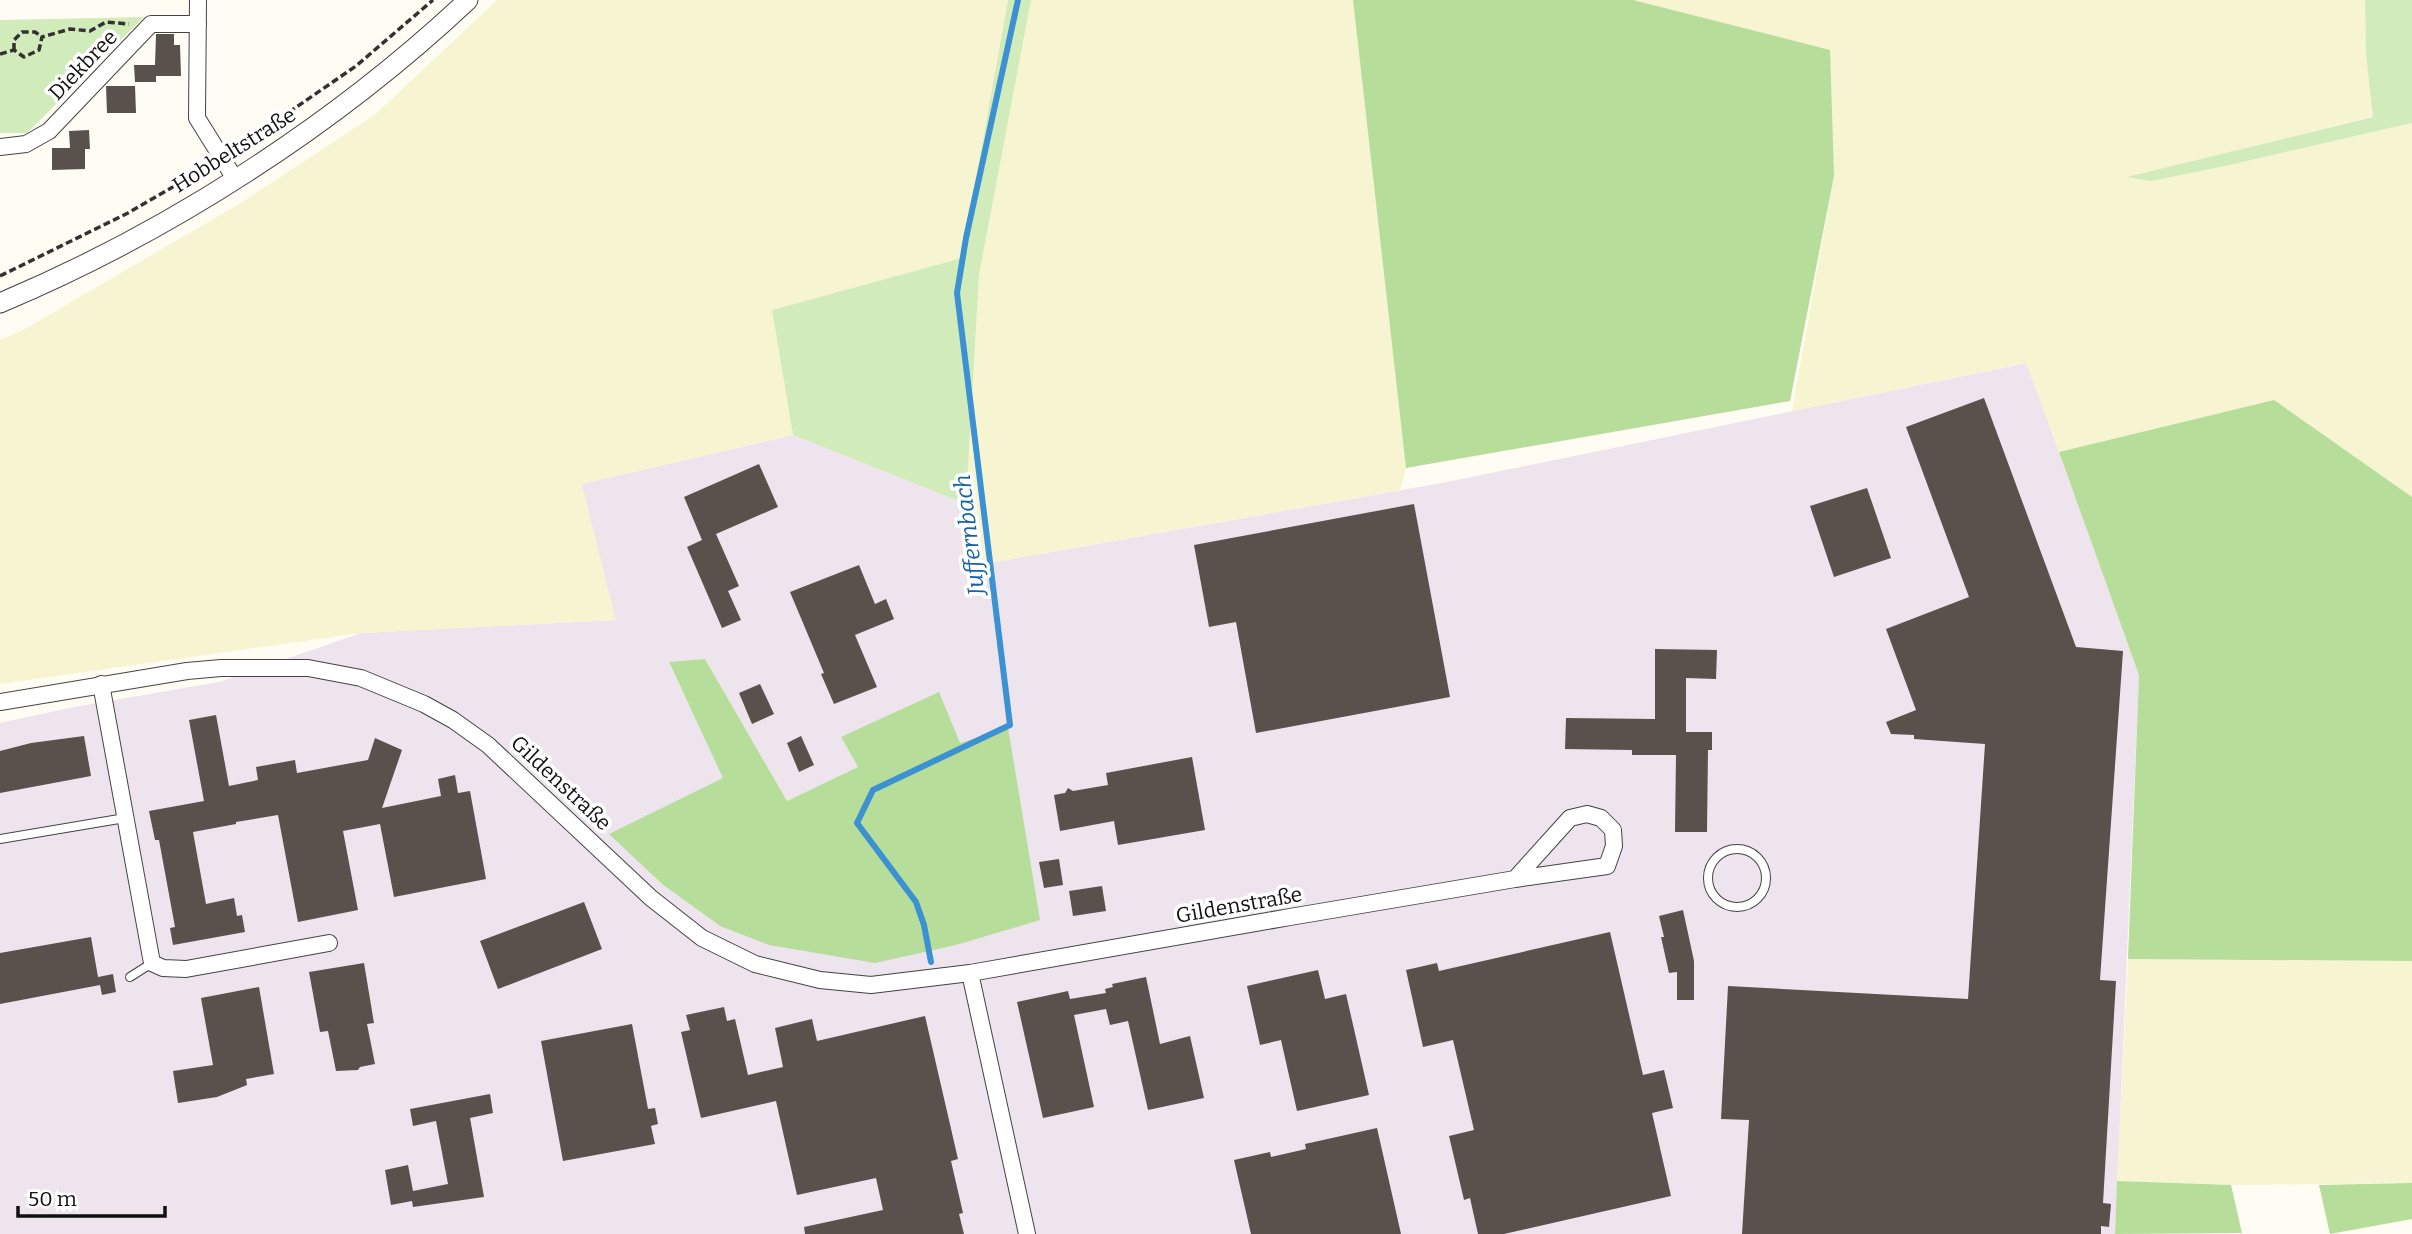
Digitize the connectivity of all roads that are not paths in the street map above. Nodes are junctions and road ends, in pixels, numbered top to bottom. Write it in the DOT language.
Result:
graph roads {
  1 [pos="198,0"];
  2 [pos="468,0"];
  3 [pos="198,24"];
  4 [pos="0,147"];
  5 [pos="235,179"];
  6 [pos="0,303"];
  7 [pos="101,684"];
  8 [pos="0,702"];
  9 [pos="125,818"];
  10 [pos="0,839"];
  11 [pos="1515,879"];
  12 [pos="1755,901"];
  13 [pos="329,943"];
  14 [pos="152,963"];
  15 [pos="970,973"];
  16 [pos="130,977"];
  17 [pos="1027,1234"];
  1 -- 3 [label="street"];
  2 -- 5 [label="street, Hobbeltstraße"];
  3 -- 4 [label="street, Diekbree"];
  3 -- 5 [label="street"];
  5 -- 6 [label="street, Hobbeltstraße"];
  7 -- 8 [label="street, Gildenstraße"];
  7 -- 9 [label="street"];
  7 -- 15 [label="street, Gildenstraße"];
  9 -- 10 [label="lane"];
  9 -- 14 [label="street"];
  11 -- 11 [label="street, Gildenstraße"];
  11 -- 15 [label="street, Gildenstraße"];
  12 -- 12 [label="lane"];
  13 -- 14 [label="street"];
  14 -- 16 [label="lane"];
  15 -- 17 [label="street"];
}
